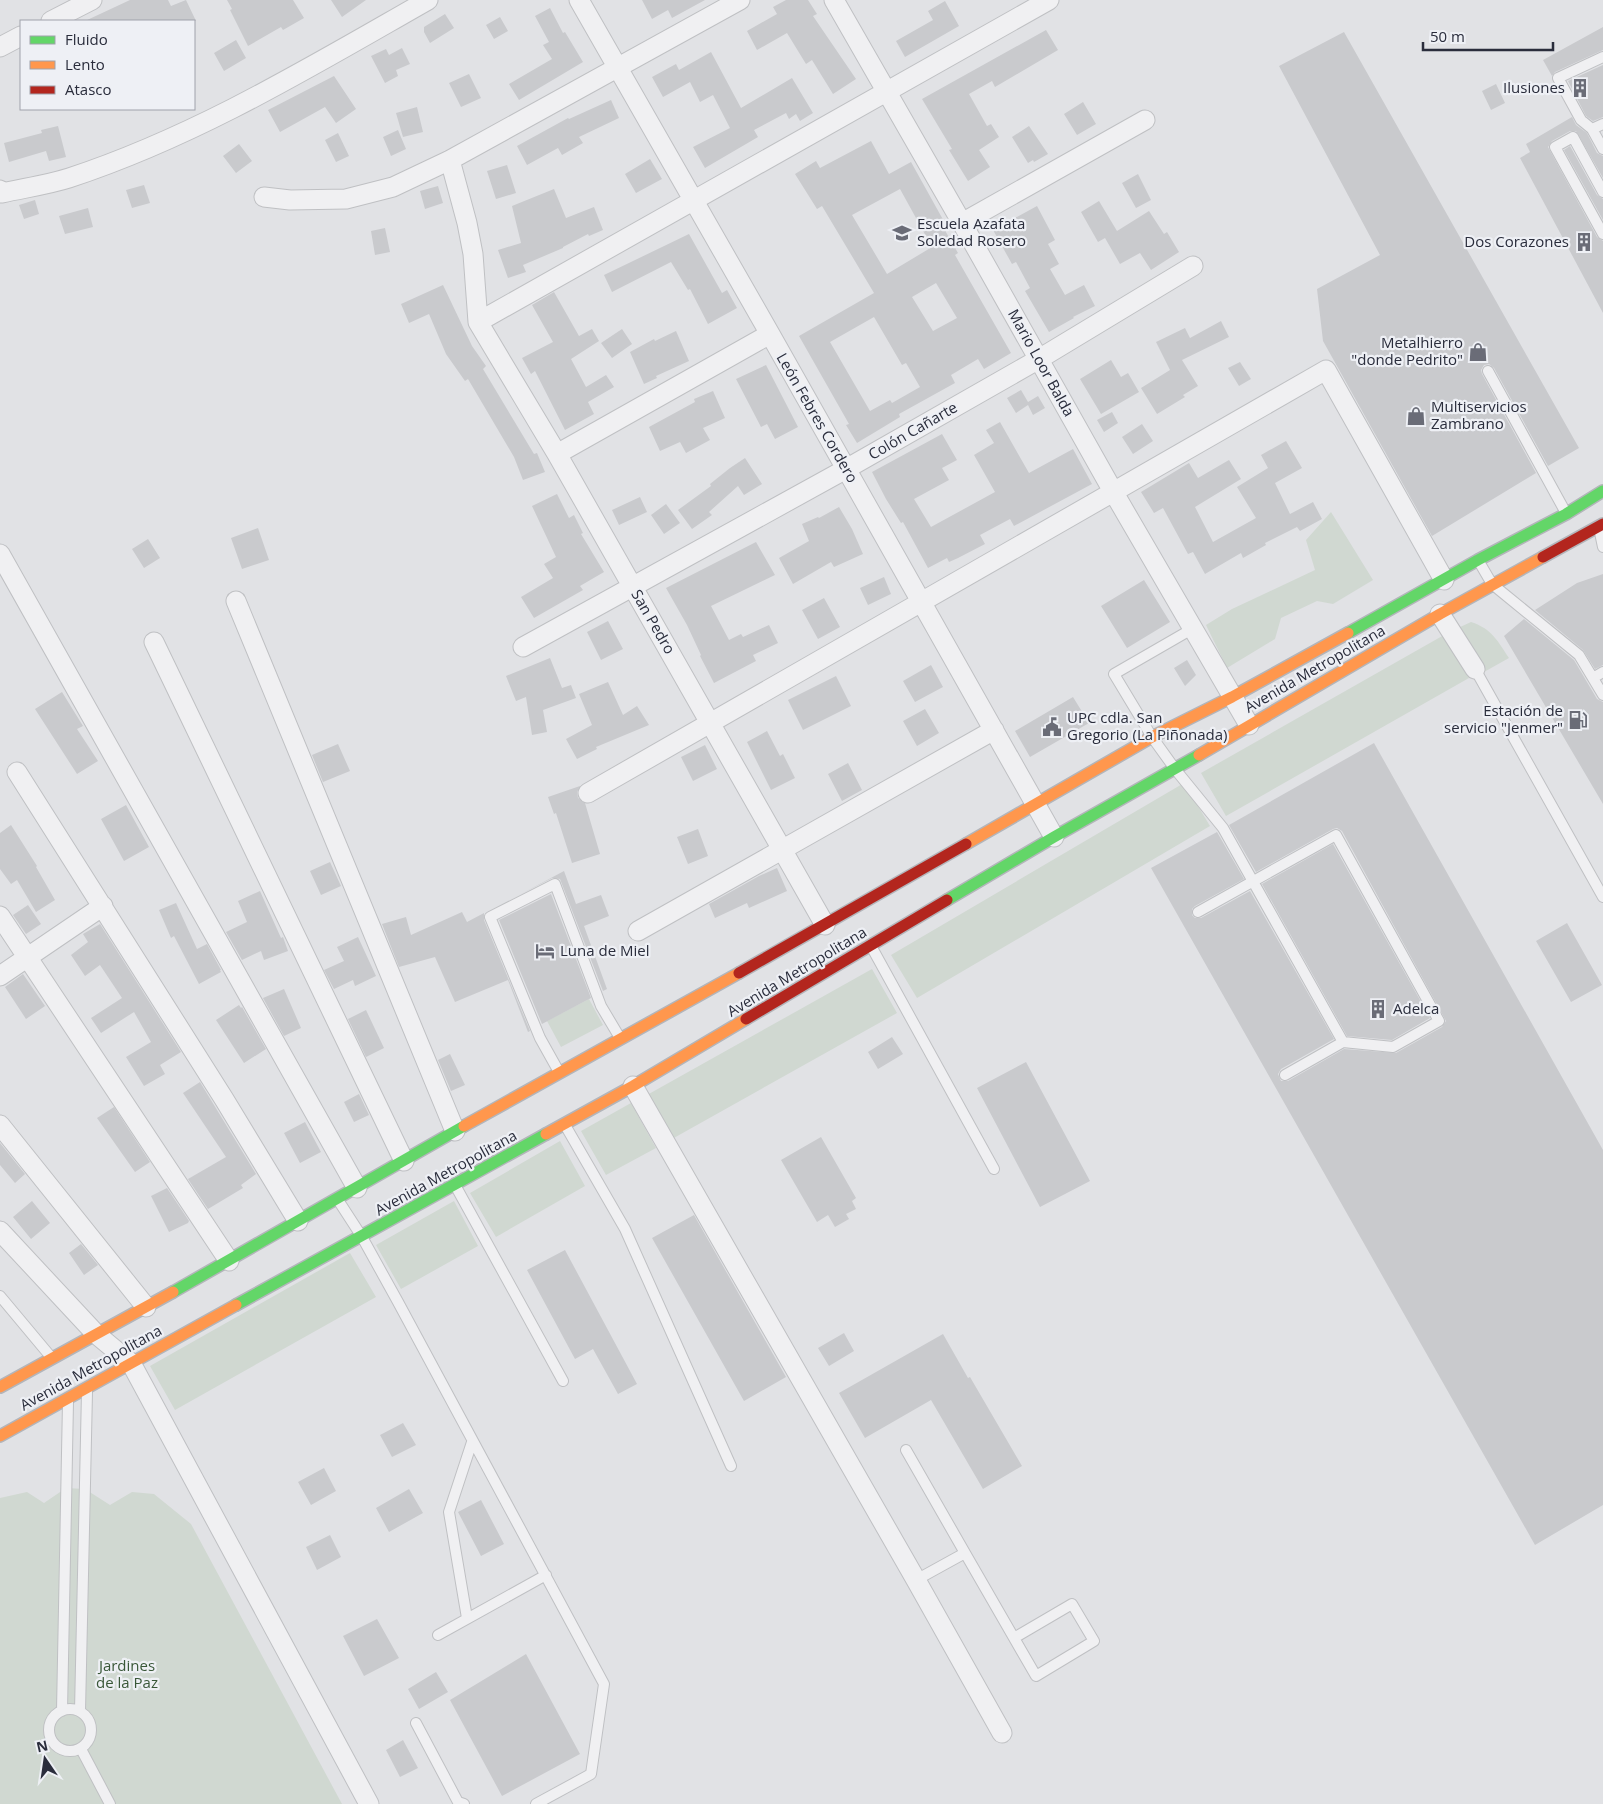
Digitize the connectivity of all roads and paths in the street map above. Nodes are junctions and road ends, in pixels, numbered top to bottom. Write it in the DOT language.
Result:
graph roads {
  1 [pos="92,0"];
  2 [pos="428,0"];
  3 [pos="579,0"];
  4 [pos="740,0"];
  5 [pos="834,0"];
  6 [pos="1049,0"];
  7 [pos="53,20"];
  8 [pos="20,37"];
  9 [pos="0,47"];
  10 [pos="1603,57"];
  11 [pos="617,68"];
  12 [pos="887,91"];
  13 [pos="1145,120"];
  14 [pos="1603,124"];
  15 [pos="1592,129"];
  16 [pos="1603,149"];
  17 [pos="450,160"];
  18 [pos="0,190"];
  19 [pos="1603,192"];
  20 [pos="264,197"];
  21 [pos="694,201"];
  22 [pos="962,223"];
  23 [pos="1603,234"];
  24 [pos="1193,266"];
  25 [pos="478,322"];
  26 [pos="770,334"];
  27 [pos="1039,359"];
  28 [pos="1488,371"];
  29 [pos="557,454"];
  30 [pos="846,469"];
  31 [pos="1603,491"];
  32 [pos="1114,493"];
  33 [pos="1585,502"];
  34 [pos="1566,514"];
  35 [pos="1601,528"];
  36 [pos="1603,546"];
  37 [pos="0,554"];
  38 [pos="1478,560"];
  39 [pos="1444,580"];
  40 [pos="1492,584"];
  41 [pos="632,586"];
  42 [pos="236,601"];
  43 [pos="922,601"];
  44 [pos="1440,614"];
  45 [pos="1192,629"];
  46 [pos="154,642"];
  47 [pos="523,647"];
  48 [pos="1474,669"];
  49 [pos="1603,672"];
  50 [pos="1593,678"];
  51 [pos="1603,695"];
  52 [pos="1232,697"];
  53 [pos="711,722"];
  54 [pos="1249,725"];
  55 [pos="994,730"];
  56 [pos="1152,737"];
  57 [pos="1175,770"];
  58 [pos="17,772"];
  59 [pos="588,793"];
  60 [pos="1034,804"];
  61 [pos="1054,837"];
  62 [pos="782,850"];
  63 [pos="1253,882"];
  64 [pos="1603,897"];
  65 [pos="103,906"];
  66 [pos="1198,912"];
  67 [pos="0,916"];
  68 [pos="825,925"];
  69 [pos="638,931"];
  70 [pos="870,945"];
  71 [pos="27,958"];
  72 [pos="0,976"];
  73 [pos="620,1039"];
  74 [pos="1343,1042"];
  75 [pos="559,1073"];
  76 [pos="1285,1075"];
  77 [pos="633,1086"];
  78 [pos="564,1124"];
  79 [pos="0,1125"];
  80 [pos="455,1131"];
  81 [pos="404,1161"];
  82 [pos="994,1169"];
  83 [pos="454,1184"];
  84 [pos="358,1188"];
  85 [pos="338,1199"];
  86 [pos="298,1221"];
  87 [pos="0,1231"];
  88 [pos="362,1237"];
  89 [pos="228,1261"];
  90 [pos="0,1296"];
  91 [pos="146,1307"];
  92 [pos="96,1334"];
  93 [pos="52,1358"];
  94 [pos="131,1363"];
  95 [pos="563,1380"];
  96 [pos="0,1387"];
  97 [pos="87,1388"];
  98 [pos="68,1399"];
  99 [pos="0,1436"];
  100 [pos="472,1442"];
  101 [pos="906,1450"];
  102 [pos="731,1466"];
  103 [pos="965,1553"];
  104 [pos="546,1575"];
  105 [pos="916,1580"];
  106 [pos="468,1618"];
  107 [pos="438,1635"];
  108 [pos="1014,1638"];
  109 [pos="62,1711"];
  110 [pos="80,1711"];
  111 [pos="416,1723"];
  112 [pos="1002,1733"];
  113 [pos="81,1749"];
  114 [pos="110,1804"];
  115 [pos="369,1804"];
  116 [pos="464,1804"];
  117 [pos="536,1804"];
  1 -- 7 [label="street"];
  2 -- 18 [label="street"];
  3 -- 11 [label="street, León Febres Cordero"];
  4 -- 11 [label="street"];
  5 -- 12 [label="street, Mario Loor Balda"];
  6 -- 12 [label="street"];
  8 -- 9 [label="street"];
  10 -- 15 [label="lane"];
  11 -- 17 [label="street"];
  11 -- 21 [label="street, León Febres Cordero"];
  12 -- 21 [label="street"];
  12 -- 22 [label="street, Mario Loor Balda"];
  13 -- 22 [label="street"];
  14 -- 15 [label="lane"];
  15 -- 16 [label="lane"];
  17 -- 20 [label="street"];
  17 -- 25 [label="street"];
  19 -- 23 [label="lane"];
  21 -- 25 [label="street"];
  21 -- 26 [label="street, León Febres Cordero"];
  22 -- 27 [label="street, Mario Loor Balda"];
  24 -- 27 [label="street, Colón Cañarte"];
  25 -- 29 [label="street, San Pedro"];
  26 -- 29 [label="street"];
  26 -- 30 [label="street, León Febres Cordero"];
  27 -- 30 [label="street, Colón Cañarte"];
  27 -- 32 [label="street, Mario Loor Balda"];
  28 -- 34 [label="lane"];
  29 -- 41 [label="street, San Pedro"];
  30 -- 41 [label="street, Colón Cañarte"];
  30 -- 43 [label="street, León Febres Cordero"];
  31 -- 33 [label="highway"];
  32 -- 39 [label="street"];
  32 -- 43 [label="street"];
  32 -- 45 [label="street, Mario Loor Balda"];
  33 -- 34 [label="highway"];
  33 -- 35 [label="street"];
  34 -- 38 [label="highway"];
  35 -- 36 [label="lane"];
  35 -- 40 [label="highway, Avenida Metropolitana"];
  37 -- 84 [label="street"];
  38 -- 39 [label="highway"];
  38 -- 40 [label="lane"];
  39 -- 52 [label="highway"];
  40 -- 44 [label="highway, Avenida Metropolitana"];
  40 -- 50 [label="lane"];
  41 -- 47 [label="street, Colón Cañarte"];
  41 -- 53 [label="street, San Pedro"];
  42 -- 80 [label="street"];
  43 -- 53 [label="street"];
  43 -- 55 [label="street, León Febres Cordero"];
  44 -- 48 [label="street"];
  44 -- 54 [label="highway, Avenida Metropolitana"];
  45 -- 52 [label="street, Mario Loor Balda"];
  45 -- 56 [label="lane"];
  46 -- 81 [label="street"];
  48 -- 64 [label="lane"];
  49 -- 50 [label="lane"];
  50 -- 51 [label="lane"];
  52 -- 54 [label="street, Mario Loor Balda"];
  52 -- 56 [label="highway"];
  53 -- 59 [label="street"];
  53 -- 62 [label="street, San Pedro"];
  54 -- 57 [label="highway, Avenida Metropolitana"];
  55 -- 60 [label="street, León Febres Cordero"];
  55 -- 62 [label="street"];
  56 -- 57 [label="lane"];
  56 -- 60 [label="highway"];
  57 -- 61 [label="highway, Avenida Metropolitana"];
  57 -- 63 [label="lane"];
  58 -- 65 [label="street"];
  60 -- 61 [label="street, León Febres Cordero"];
  60 -- 68 [label="highway"];
  61 -- 70 [label="highway, Avenida Metropolitana"];
  62 -- 68 [label="street, San Pedro"];
  62 -- 69 [label="street"];
  63 -- 66 [label="lane"];
  63 -- 74 [label="lane"];
  63 -- 74 [label="lane"];
  65 -- 71 [label="street"];
  65 -- 86 [label="street"];
  67 -- 71 [label="street"];
  68 -- 73 [label="highway"];
  70 -- 77 [label="highway, Avenida Metropolitana"];
  70 -- 82 [label="lane"];
  71 -- 72 [label="street"];
  71 -- 89 [label="street"];
  73 -- 75 [label="highway"];
  73 -- 75 [label="lane"];
  74 -- 76 [label="lane"];
  75 -- 80 [label="highway"];
  77 -- 78 [label="highway, Avenida Metropolitana"];
  77 -- 105 [label="street"];
  78 -- 83 [label="highway, Avenida Metropolitana"];
  78 -- 102 [label="lane"];
  79 -- 91 [label="street"];
  80 -- 81 [label="highway"];
  81 -- 84 [label="highway"];
  83 -- 88 [label="highway, Avenida Metropolitana"];
  83 -- 95 [label="lane"];
  84 -- 85 [label="highway"];
  85 -- 86 [label="highway"];
  85 -- 88 [label="lane"];
  86 -- 89 [label="highway"];
  87 -- 92 [label="street"];
  88 -- 94 [label="highway, Avenida Metropolitana"];
  88 -- 100 [label="lane"];
  89 -- 91 [label="highway"];
  90 -- 93 [label="lane"];
  91 -- 92 [label="highway"];
  92 -- 93 [label="highway"];
  92 -- 94 [label="street"];
  93 -- 96 [label="highway"];
  94 -- 97 [label="highway, Avenida Metropolitana"];
  94 -- 115 [label="street"];
  97 -- 98 [label="highway, Avenida Metropolitana"];
  97 -- 110 [label="lane"];
  98 -- 99 [label="highway, Avenida Metropolitana"];
  98 -- 109 [label="lane"];
  100 -- 104 [label="lane"];
  100 -- 106 [label="lane"];
  101 -- 103 [label="lane"];
  103 -- 105 [label="lane"];
  103 -- 108 [label="lane"];
  104 -- 106 [label="lane"];
  104 -- 117 [label="lane"];
  105 -- 112 [label="street"];
  106 -- 107 [label="lane"];
  108 -- 108 [label="lane"];
  109 -- 110 [label="lane"];
  109 -- 113 [label="lane"];
  110 -- 113 [label="lane"];
  111 -- 116 [label="lane"];
  113 -- 114 [label="lane"];
}
